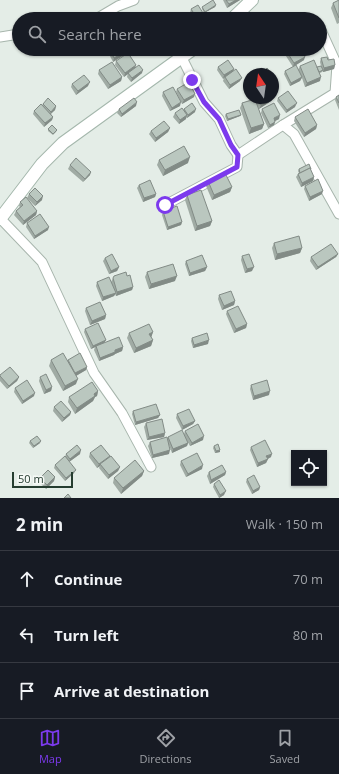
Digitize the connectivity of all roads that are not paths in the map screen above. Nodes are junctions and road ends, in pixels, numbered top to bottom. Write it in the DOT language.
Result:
graph roads {
  1 [pos="134,0"];
  2 [pos="252,0"];
  3 [pos="108,12"];
  4 [pos="239,12"];
  5 [pos="12,35"];
  6 [pos="0,37"];
  7 [pos="327,43"];
  8 [pos="184,56"];
  9 [pos="182,58"];
  10 [pos="283,125"];
  11 [pos="238,155"];
  12 [pos="165,205"];
  13 [pos="339,214"];
  14 [pos="0,218"];
  15 [pos="151,467"];
  1 -- 3 [label="street"];
  2 -- 4 [label="street"];
  5 -- 6 [label="street"];
  7 -- 10 [label="street"];
  8 -- 9 [label="street"];
  9 -- 11 [label="street"];
  9 -- 14 [label="street"];
  10 -- 11 [label="street"];
  10 -- 13 [label="street"];
  11 -- 12 [label="street"];
  14 -- 15 [label="street"];
}
